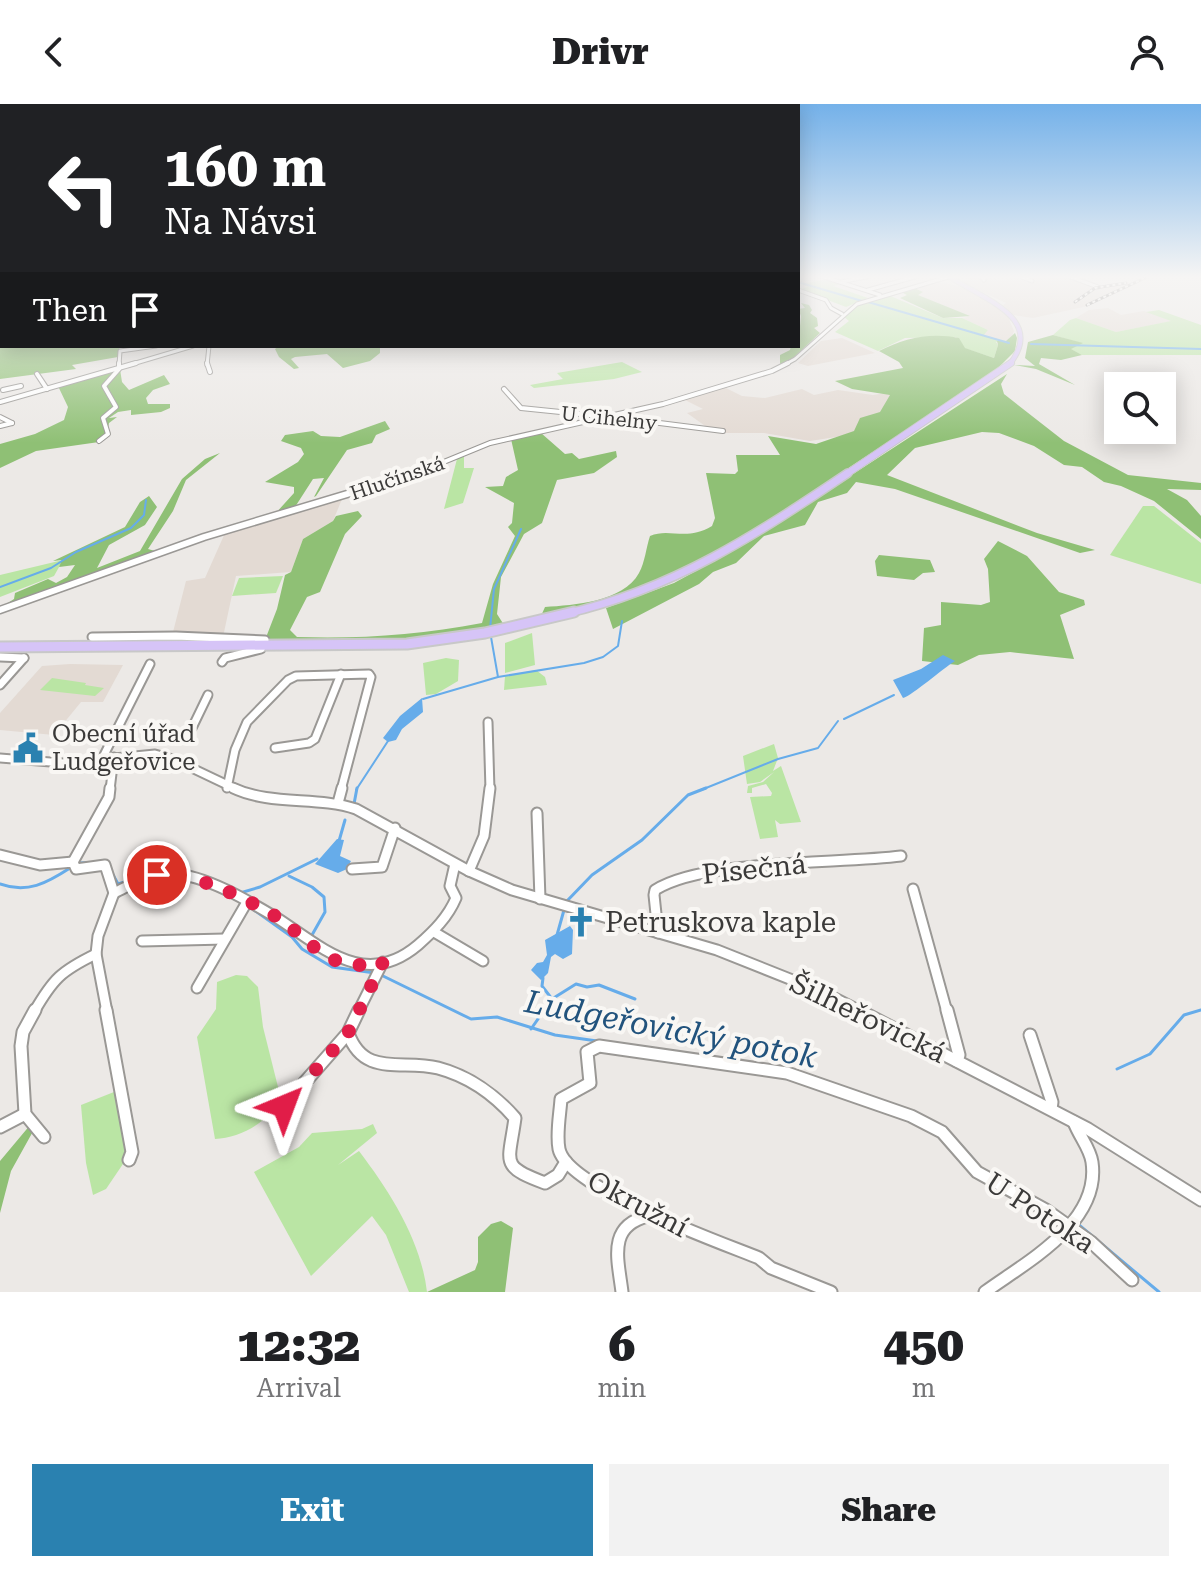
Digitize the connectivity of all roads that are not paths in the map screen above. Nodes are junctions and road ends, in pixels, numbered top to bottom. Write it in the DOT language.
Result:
graph roads {
  1 [pos="824,331"];
  2 [pos="1019,331"];
  3 [pos="142,348"];
  4 [pos="156,348"];
  5 [pos="186,348"];
  6 [pos="209,348"];
  7 [pos="157,357"];
  8 [pos="119,368"];
  9 [pos="210,372"];
  10 [pos="37,374"];
  11 [pos="21,386"];
  12 [pos="13,388"];
  13 [pos="47,389"];
  14 [pos="504,389"];
  15 [pos="3,390"];
  16 [pos="21,396"];
  17 [pos="0,402"];
  18 [pos="0,417"];
  19 [pos="605,417"];
  20 [pos="0,426"];
  21 [pos="723,431"];
  22 [pos="99,441"];
  23 [pos="0,610"];
  24 [pos="92,637"];
  25 [pos="0,647"];
  26 [pos="19,647"];
  27 [pos="262,647"];
  28 [pos="4,657"];
  29 [pos="223,660"];
  30 [pos="150,664"];
  31 [pos="341,674"];
  32 [pos="0,685"];
  33 [pos="208,695"];
  34 [pos="488,722"];
  35 [pos="193,726"];
  36 [pos="275,748"];
  37 [pos="114,757"];
  38 [pos="1,759"];
  39 [pos="102,759"];
  40 [pos="227,788"];
  41 [pos="338,803"];
  42 [pos="537,813"];
  43 [pos="395,828"];
  44 [pos="901,856"];
  45 [pos="2,858"];
  46 [pos="73,862"];
  47 [pos="455,864"];
  48 [pos="352,869"];
  49 [pos="469,871"];
  50 [pos="913,889"];
  51 [pos="114,893"];
  52 [pos="540,899"];
  53 [pos="247,902"];
  54 [pos="434,932"];
  55 [pos="658,933"];
  56 [pos="225,939"];
  57 [pos="142,941"];
  58 [pos="96,954"];
  59 [pos="483,961"];
  60 [pos="383,962"];
  61 [pos="197,988"];
  62 [pos="348,1033"];
  63 [pos="1030,1035"];
  64 [pos="587,1052"];
  65 [pos="957,1061"];
  66 [pos="284,1106"];
  67 [pos="1051,1109"];
  68 [pos="25,1114"];
  69 [pos="1074,1122"];
  70 [pos="0,1127"];
  71 [pos="44,1137"];
  72 [pos="129,1160"];
  73 [pos="566,1162"];
  74 [pos="1201,1200"];
  75 [pos="651,1215"];
  76 [pos="1070,1227"];
  77 [pos="1132,1280"];
  78 [pos="622,1292"];
  79 [pos="831,1292"];
  80 [pos="985,1292"];
  1 -- 19 [label="street, Hlučínská"];
  2 -- 27 [label="main road"];
  3 -- 8 [label="street"];
  4 -- 7 [label="street"];
  5 -- 7 [label="street"];
  6 -- 9 [label="street"];
  7 -- 8 [label="street"];
  8 -- 13 [label="street"];
  8 -- 22 [label="street"];
  10 -- 13 [label="street"];
  11 -- 12 [label="street"];
  12 -- 15 [label="street"];
  12 -- 16 [label="street"];
  13 -- 16 [label="street"];
  14 -- 19 [label="street, U Cihelny"];
  16 -- 17 [label="street"];
  18 -- 20 [label="street"];
  19 -- 21 [label="street, U Cihelny"];
  19 -- 23 [label="street, Hlučínská"];
  24 -- 27 [label="street"];
  25 -- 26 [label="main road"];
  26 -- 27 [label="main road"];
  26 -- 28 [label="street"];
  27 -- 29 [label="street"];
  28 -- 32 [label="street"];
  30 -- 39 [label="street"];
  31 -- 36 [label="street"];
  31 -- 40 [label="street"];
  31 -- 41 [label="street"];
  33 -- 35 [label="street"];
  34 -- 49 [label="street"];
  37 -- 39 [label="street"];
  37 -- 40 [label="street"];
  37 -- 46 [label="street"];
  38 -- 39 [label="street"];
  40 -- 41 [label="street"];
  41 -- 43 [label="street, Šilheřovická"];
  42 -- 52 [label="street"];
  43 -- 47 [label="street, Šilheřovická"];
  43 -- 48 [label="street"];
  44 -- 55 [label="street, Písečná"];
  45 -- 46 [label="street"];
  46 -- 51 [label="street"];
  47 -- 49 [label="street, Šilheřovická"];
  47 -- 54 [label="street"];
  49 -- 52 [label="street, Šilheřovická"];
  50 -- 65 [label="street"];
  51 -- 53 [label="street"];
  51 -- 58 [label="street"];
  52 -- 55 [label="street, Šilheřovická"];
  53 -- 56 [label="street"];
  53 -- 60 [label="street"];
  54 -- 59 [label="street"];
  54 -- 60 [label="street"];
  55 -- 65 [label="street, Šilheřovická"];
  56 -- 57 [label="street"];
  56 -- 61 [label="street"];
  58 -- 68 [label="street"];
  58 -- 72 [label="street"];
  60 -- 62 [label="street"];
  62 -- 66 [label="street"];
  62 -- 73 [label="street"];
  63 -- 67 [label="street"];
  64 -- 73 [label="street, Okružní"];
  64 -- 76 [label="street, U Potoka"];
  65 -- 67 [label="street, Šilheřovická"];
  67 -- 69 [label="street, Šilheřovická"];
  68 -- 70 [label="street"];
  68 -- 71 [label="street"];
  69 -- 74 [label="street, Šilheřovická"];
  69 -- 76 [label="street"];
  73 -- 75 [label="street, Okružní"];
  75 -- 78 [label="street"];
  75 -- 79 [label="street, Okružní"];
  76 -- 77 [label="street, U Potoka"];
  76 -- 80 [label="street"];
}
